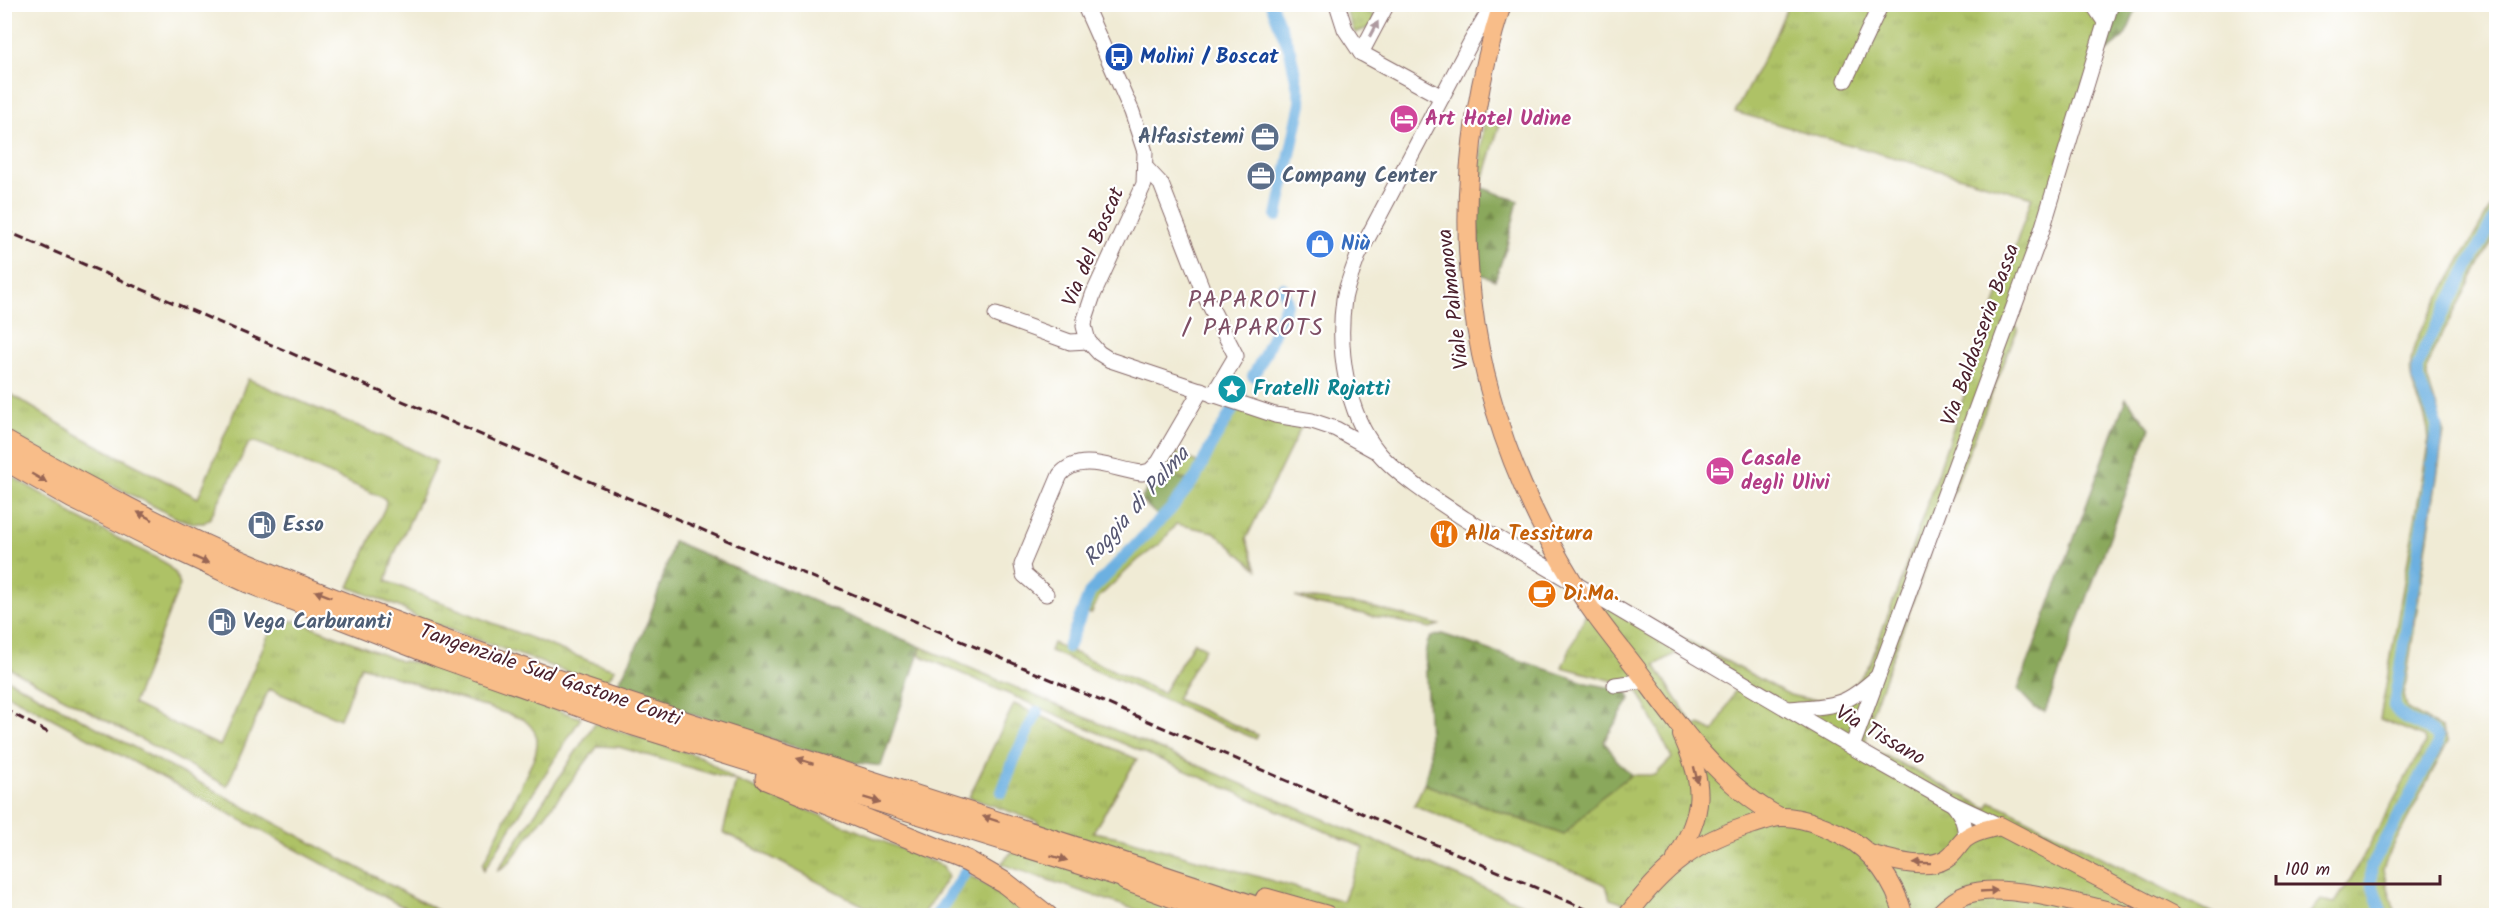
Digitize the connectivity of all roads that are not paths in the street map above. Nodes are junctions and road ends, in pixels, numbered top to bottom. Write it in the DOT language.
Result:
graph roads {
  1 [pos="1084,4"];
  2 [pos="1337,4"];
  3 [pos="1387,4"];
  4 [pos="1493,4"];
  5 [pos="1502,4"];
  6 [pos="1881,4"];
  7 [pos="2093,4"];
  8 [pos="2111,4"];
  9 [pos="2105,22"];
  10 [pos="1361,53"];
  11 [pos="1845,80"];
  12 [pos="1442,97"];
  13 [pos="1146,168"];
  14 [pos="996,315"];
  15 [pos="1088,342"];
  16 [pos="1207,393"];
  17 [pos="4,441"];
  18 [pos="1379,453"];
  19 [pos="4,459"];
  20 [pos="1573,582"];
  21 [pos="1046,594"];
  22 [pos="1878,676"];
  23 [pos="1646,681"];
  24 [pos="1616,685"];
  25 [pos="1843,703"];
  26 [pos="1789,709"];
  27 [pos="1676,720"];
  28 [pos="632,724"];
  29 [pos="1831,735"];
  30 [pos="1852,747"];
  31 [pos="1953,804"];
  32 [pos="1780,817"];
  33 [pos="2000,826"];
  34 [pos="1047,837"];
  35 [pos="1966,838"];
  36 [pos="1869,854"];
  37 [pos="1675,862"];
  38 [pos="1097,870"];
  39 [pos="2097,878"];
  40 [pos="2077,905"];
  41 [pos="1632,909"];
  42 [pos="1047,915"];
  43 [pos="1225,915"];
  44 [pos="1251,915"];
  45 [pos="1282,915"];
  46 [pos="1326,915"];
  47 [pos="1904,915"];
  48 [pos="1937,915"];
  49 [pos="2130,915"];
  50 [pos="2172,915"];
  1 -- 13 [label="street"];
  2 -- 10 [label="street"];
  10 -- 3 [label="street, one-way"];
  4 -- 12 [label="street"];
  5 -- 20 [label="main road, Viale Palmanova"];
  6 -- 11 [label="street"];
  7 -- 9 [label="street"];
  8 -- 9 [label="street, Via Baldasseria Bassa"];
  9 -- 22 [label="street, Via Baldasseria Bassa"];
  10 -- 12 [label="street"];
  12 -- 18 [label="street"];
  13 -- 15 [label="street, Via del Boscat"];
  13 -- 16 [label="street"];
  14 -- 15 [label="street"];
  15 -- 16 [label="street"];
  16 -- 18 [label="street"];
  16 -- 21 [label="street"];
  34 -- 17 [label="highway, Tangenziale Sud Gastone Conti, one-way"];
  18 -- 20 [label="street, Via Tissano"];
  19 -- 28 [label="highway, Tangenziale Sud Gastone Conti, one-way"];
  20 -- 23 [label="main road, Viale Palmanova"];
  20 -- 26 [label="street, Via Tissano"];
  22 -- 25 [label="street, Via Baldasseria Bassa"];
  22 -- 30 [label="street, Via Baldasseria Bassa"];
  23 -- 24 [label="street"];
  23 -- 27 [label="main road, Viale Palmanova"];
  25 -- 26 [label="street, Via Baldasseria Bassa"];
  25 -- 29 [label="street"];
  26 -- 29 [label="street, Via Tissano"];
  27 -- 32 [label="main road, Viale Palmanova"];
  27 -- 37 [label="main road, Viale Palmanova, one-way"];
  28 -- 38 [label="highway, Tangenziale Sud Gastone Conti, one-way"];
  28 -- 42 [label="highway"];
  29 -- 30 [label="street, Via Tissano"];
  30 -- 31 [label="street, Via Tissano"];
  31 -- 33 [label="street, Via Tissano"];
  31 -- 35 [label="street"];
  32 -- 36 [label="main road"];
  32 -- 37 [label="main road"];
  33 -- 35 [label="main road"];
  33 -- 39 [label="main road, Via Tissano"];
  34 -- 45 [label="highway"];
  34 -- 46 [label="highway"];
  35 -- 36 [label="main road, one-way"];
  36 -- 47 [label="main road"];
  37 -- 41 [label="main road"];
  38 -- 43 [label="highway"];
  38 -- 44 [label="highway"];
  39 -- 40 [label="main road"];
  39 -- 50 [label="main road, Via Tissano"];
  48 -- 40 [label="main road, one-way"];
  40 -- 49 [label="main road"];
}
